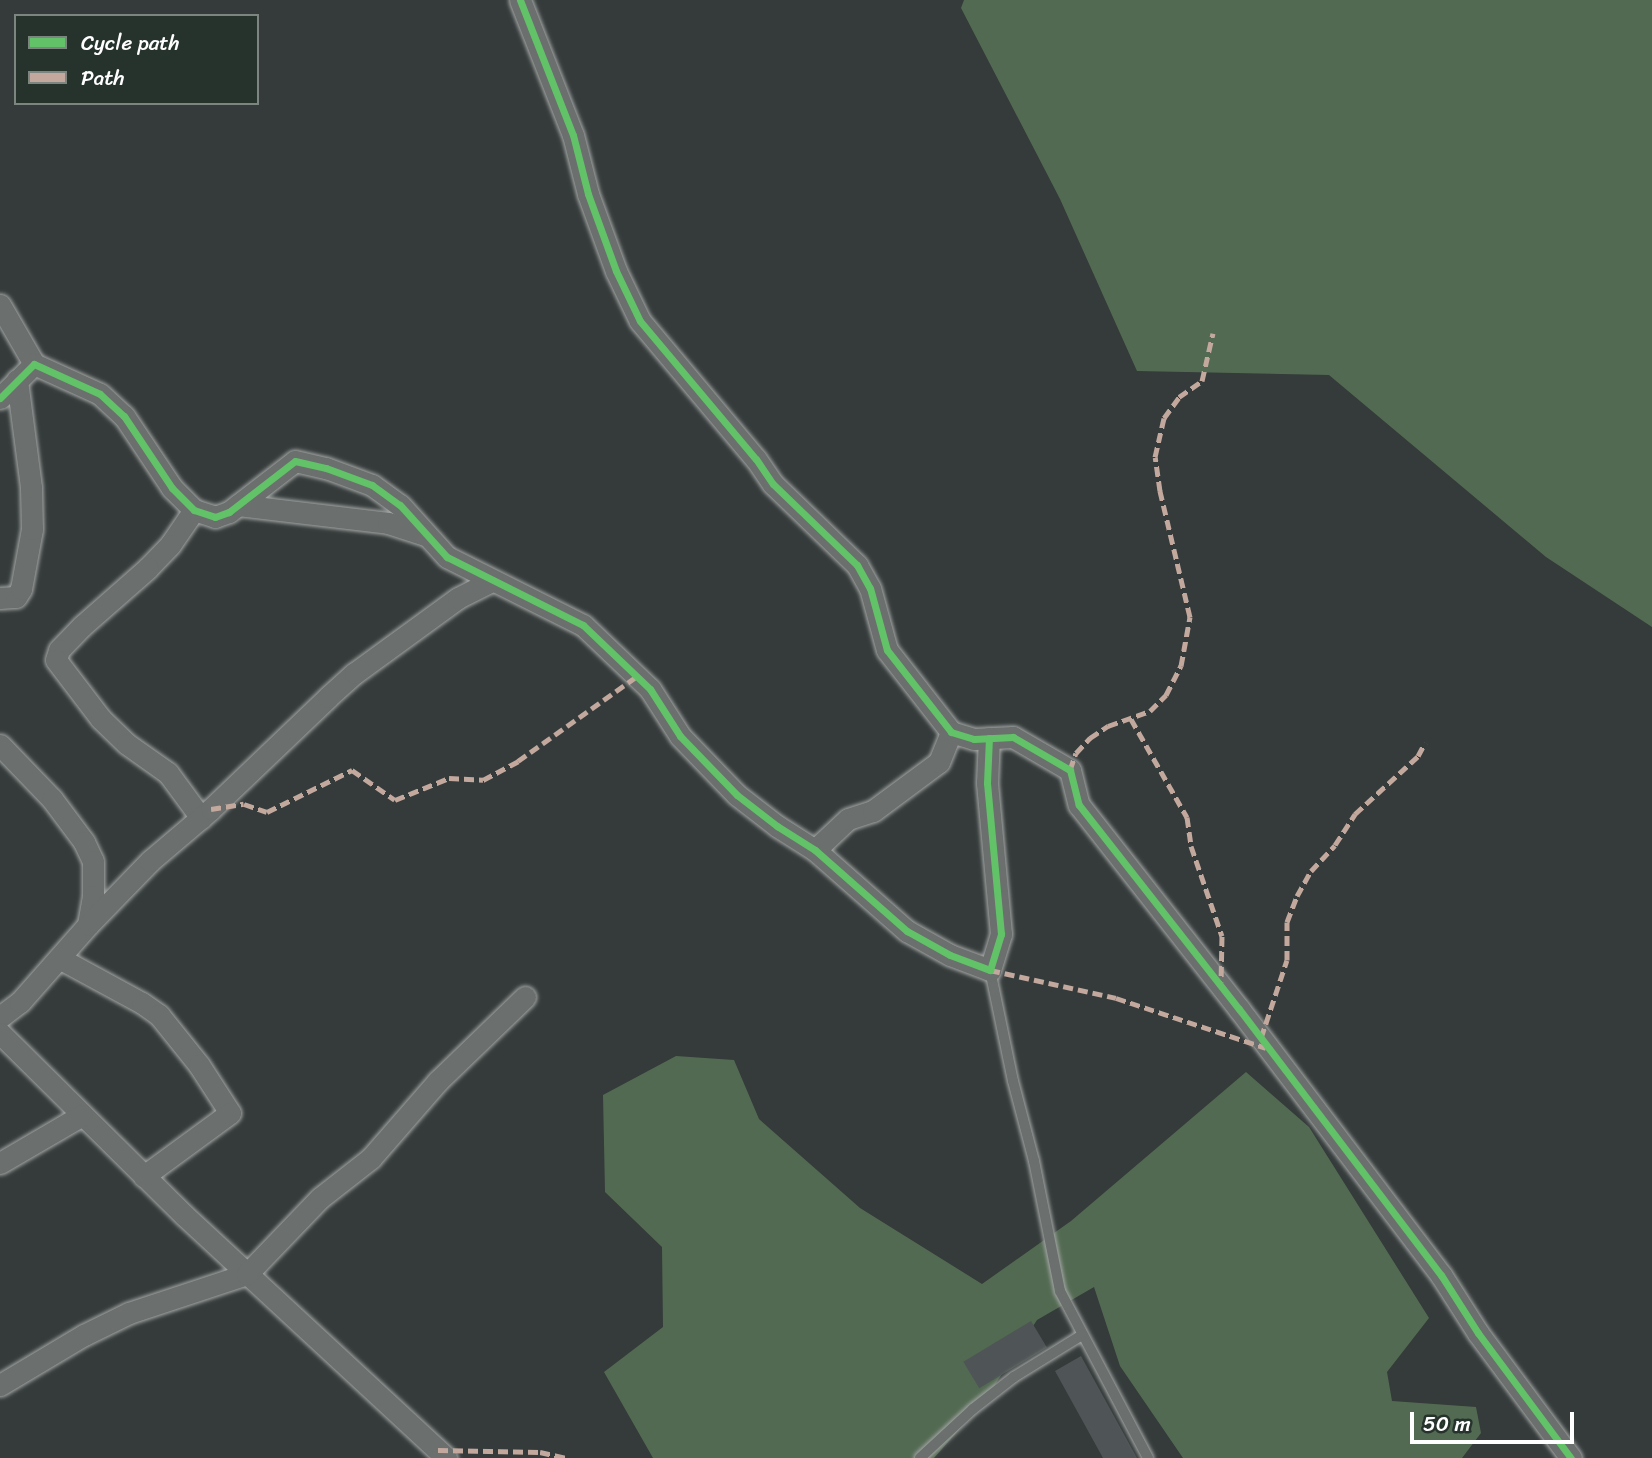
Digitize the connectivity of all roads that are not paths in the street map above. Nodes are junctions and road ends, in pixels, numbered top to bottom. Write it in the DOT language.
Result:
graph roads {
  1 [pos="520,0"];
  2 [pos="0,305"];
  3 [pos="34,364"];
  4 [pos="17,380"];
  5 [pos="0,398"];
  6 [pos="238,505"];
  7 [pos="194,510"];
  8 [pos="427,536"];
  9 [pos="493,580"];
  10 [pos="0,598"];
  11 [pos="951,732"];
  12 [pos="989,738"];
  13 [pos="0,745"];
  14 [pos="201,818"];
  15 [pos="815,850"];
  16 [pos="88,925"];
  17 [pos="59,958"];
  18 [pos="990,970"];
  19 [pos="525,997"];
  20 [pos="0,1017"];
  21 [pos="0,1033"];
  22 [pos="82,1115"];
  23 [pos="0,1163"];
  24 [pos="144,1176"];
  25 [pos="247,1274"];
  26 [pos="1082,1335"];
  27 [pos="0,1385"];
  28 [pos="446,1458"];
  29 [pos="920,1458"];
  30 [pos="1148,1458"];
  31 [pos="1571,1458"];
  1 -- 11 [label="street"];
  2 -- 3 [label="street"];
  3 -- 4 [label="street"];
  3 -- 7 [label="street"];
  4 -- 5 [label="street"];
  4 -- 10 [label="street"];
  6 -- 7 [label="street"];
  6 -- 8 [label="street"];
  6 -- 8 [label="street"];
  7 -- 14 [label="street"];
  8 -- 9 [label="street"];
  9 -- 14 [label="street"];
  9 -- 15 [label="street"];
  11 -- 12 [label="street"];
  11 -- 15 [label="street"];
  12 -- 18 [label="street"];
  12 -- 31 [label="street"];
  13 -- 16 [label="street"];
  14 -- 16 [label="street"];
  15 -- 18 [label="street"];
  16 -- 17 [label="street"];
  17 -- 20 [label="street"];
  17 -- 24 [label="street"];
  18 -- 26 [label="lane"];
  19 -- 25 [label="street"];
  21 -- 22 [label="street"];
  22 -- 23 [label="street"];
  22 -- 24 [label="street"];
  24 -- 25 [label="street"];
  25 -- 27 [label="street"];
  25 -- 28 [label="street"];
  26 -- 29 [label="lane"];
  26 -- 30 [label="lane"];
}
